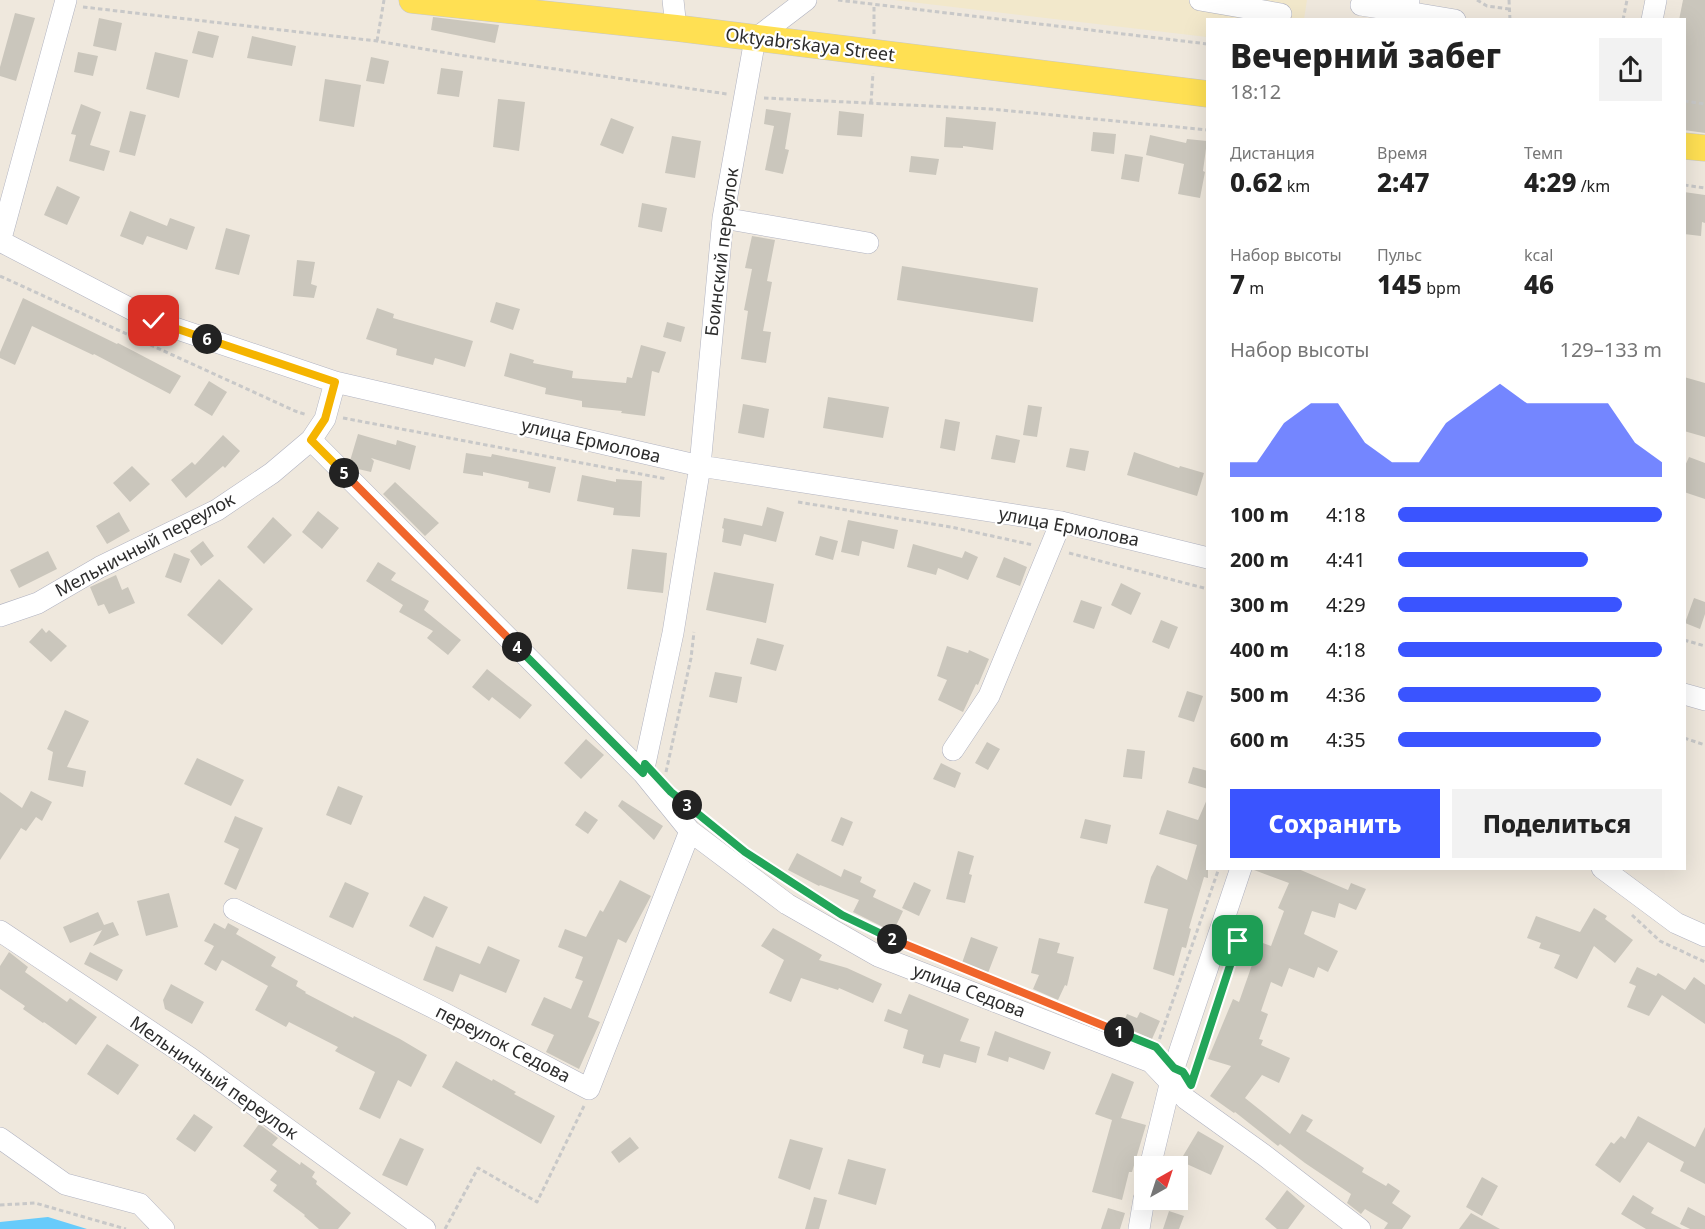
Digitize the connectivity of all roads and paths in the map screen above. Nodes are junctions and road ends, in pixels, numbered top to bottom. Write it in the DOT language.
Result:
graph roads {
  1 [pos="384,0"];
  2 [pos="412,0"];
  3 [pos="673,0"];
  4 [pos="806,0"];
  5 [pos="838,0"];
  6 [pos="1200,0"];
  7 [pos="1477,0"];
  8 [pos="1509,0"];
  9 [pos="1627,0"];
  10 [pos="1656,0"];
  11 [pos="65,1"];
  12 [pos="1361,5"];
  13 [pos="1408,6"];
  14 [pos="1509,9"];
  15 [pos="1283,11"];
  16 [pos="1448,18"];
  17 [pos="1510,18"];
  18 [pos="1623,18"];
  19 [pos="1652,18"];
  20 [pos="676,28"];
  21 [pos="755,39"];
  22 [pos="377,41"];
  23 [pos="1206,44"];
  24 [pos="1206,94"];
  25 [pos="744,96"];
  26 [pos="1686,101"];
  27 [pos="1705,104"];
  28 [pos="1206,130"];
  29 [pos="1686,146"];
  30 [pos="1705,148"];
  31 [pos="1686,185"];
  32 [pos="1705,188"];
  33 [pos="723,218"];
  34 [pos="0,241"];
  35 [pos="868,243"];
  36 [pos="335,382"];
  37 [pos="311,440"];
  38 [pos="700,466"];
  39 [pos="1061,522"];
  40 [pos="1206,558"];
  41 [pos="0,616"];
  42 [pos="1686,641"];
  43 [pos="1705,646"];
  44 [pos="1686,695"];
  45 [pos="1705,700"];
  46 [pos="1686,739"];
  47 [pos="1705,745"];
  48 [pos="953,750"];
  49 [pos="643,773"];
  50 [pos="690,831"];
  51 [pos="1218,870"];
  52 [pos="1240,870"];
  53 [pos="1605,870"];
  54 [pos="784,877"];
  55 [pos="813,896"];
  56 [pos="234,909"];
  57 [pos="862,924"];
  58 [pos="0,931"];
  59 [pos="1705,936"];
  60 [pos="911,947"];
  61 [pos="1232,960"];
  62 [pos="1154,1055"];
  63 [pos="1172,1076"];
  64 [pos="589,1089"];
  65 [pos="0,1138"];
  66 [pos="1153,1156"];
  67 [pos="0,1205"];
  68 [pos="1142,1210"];
  69 [pos="126,1229"];
  70 [pos="164,1229"];
  71 [pos="425,1229"];
  72 [pos="445,1229"];
  73 [pos="1139,1229"];
  74 [pos="1360,1229"];
  1 -- 22 [label="path"];
  2 -- 20 [label="main road, Oktyabrskaya Street"];
  3 -- 20 [label="street"];
  4 -- 21 [label="street"];
  5 -- 23 [label="path"];
  6 -- 15 [label="street"];
  7 -- 14 [label="path"];
  8 -- 14 [label="path"];
  9 -- 18 [label="path"];
  10 -- 19 [label="street"];
  11 -- 22 [label="path"];
  11 -- 34 [label="street"];
  12 -- 13 [label="street"];
  13 -- 16 [label="street"];
  14 -- 17 [label="path"];
  20 -- 21 [label="main road, Oktyabrskaya Street"];
  21 -- 24 [label="main road, Oktyabrskaya Street"];
  21 -- 25 [label="street, Боинский переулок"];
  22 -- 25 [label="path"];
  25 -- 28 [label="path"];
  25 -- 33 [label="street, Боинский переулок"];
  26 -- 27 [label="path"];
  29 -- 30 [label="main road"];
  31 -- 32 [label="path"];
  33 -- 35 [label="street"];
  33 -- 38 [label="street, Боинский переулок"];
  34 -- 36 [label="street, улица Ермолова"];
  36 -- 37 [label="street"];
  36 -- 38 [label="street, улица Ермолова"];
  37 -- 41 [label="street, Мельничный переулок"];
  37 -- 49 [label="street, улица Седова"];
  38 -- 39 [label="street, улица Ермолова"];
  38 -- 49 [label="street, Боинский переулок"];
  39 -- 40 [label="street, улица Ермолова"];
  39 -- 48 [label="street"];
  42 -- 43 [label="path"];
  44 -- 45 [label="street"];
  46 -- 47 [label="path"];
  49 -- 50 [label="street, улица Седова"];
  50 -- 62 [label="street, улица Седова"];
  50 -- 64 [label="street, переулок Седова"];
  51 -- 62 [label="path"];
  52 -- 63 [label="street"];
  53 -- 59 [label="street"];
  54 -- 55 [label="path"];
  56 -- 64 [label="street, переулок Седова"];
  57 -- 60 [label="path"];
  58 -- 71 [label="street, Мельничный переулок"];
  61 -- 63 [label="path"];
  62 -- 63 [label="street, улица Седова"];
  62 -- 63 [label="path"];
  63 -- 66 [label="street"];
  63 -- 74 [label="street, улица Седова"];
  64 -- 72 [label="path"];
  65 -- 70 [label="street"];
  67 -- 69 [label="path"];
  68 -- 73 [label="street"];
}
